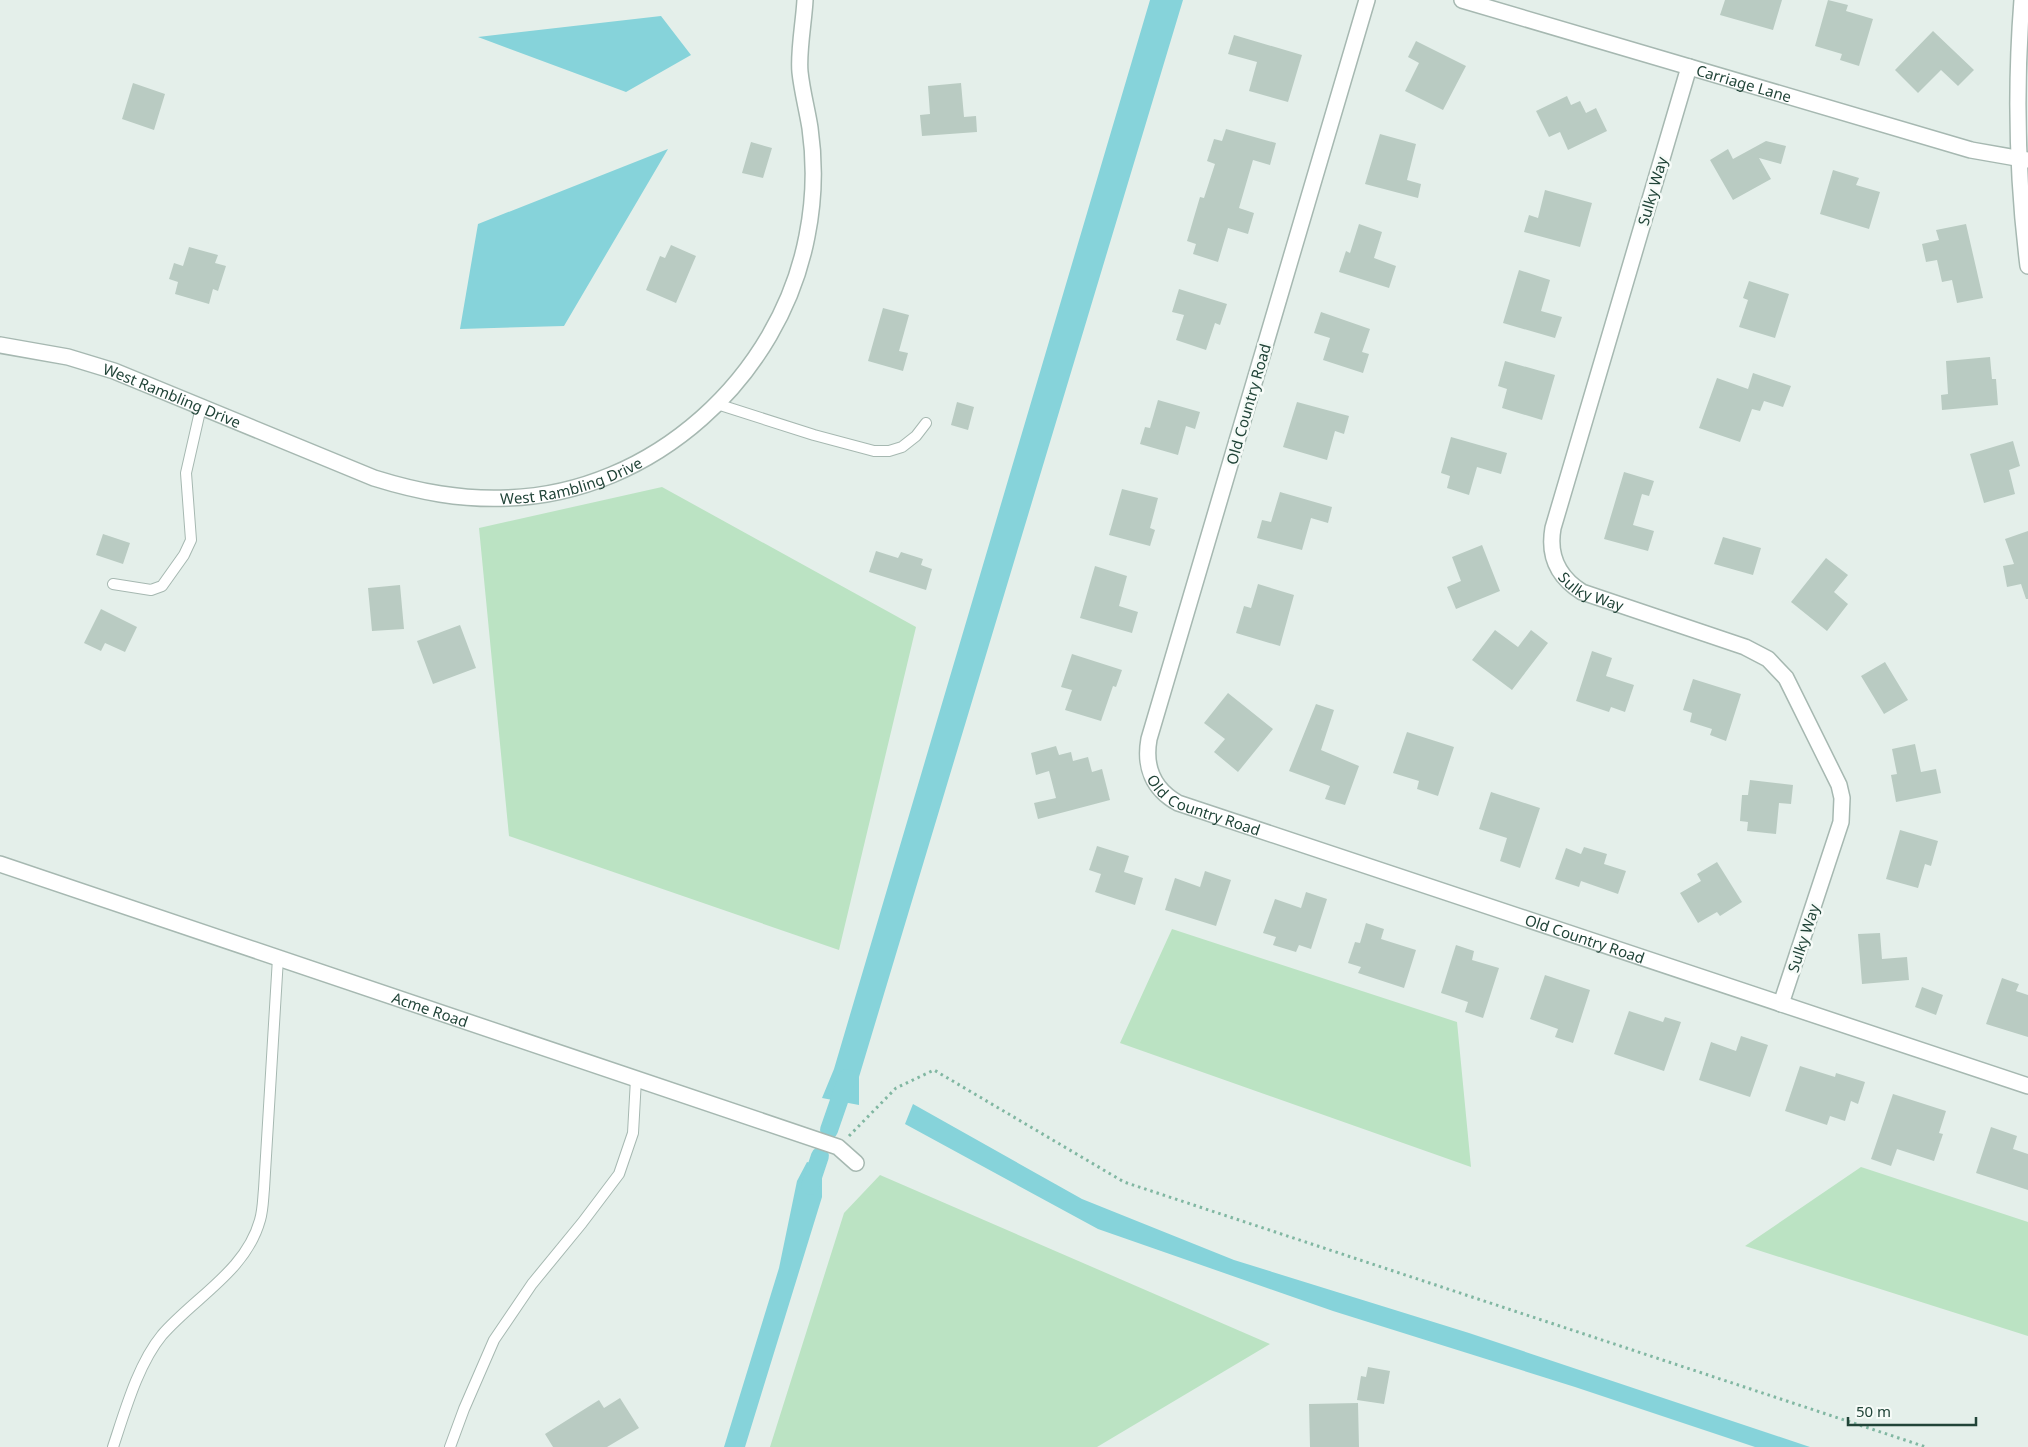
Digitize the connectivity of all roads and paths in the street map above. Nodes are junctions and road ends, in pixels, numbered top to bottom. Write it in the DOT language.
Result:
graph roads {
  1 [pos="806,0"];
  2 [pos="1367,0"];
  3 [pos="1462,0"];
  4 [pos="2022,0"];
  5 [pos="1689,67"];
  6 [pos="2023,160"];
  7 [pos="2028,266"];
  8 [pos="0,345"];
  9 [pos="717,404"];
  10 [pos="201,407"];
  11 [pos="926,423"];
  12 [pos="114,584"];
  13 [pos="0,864"];
  14 [pos="278,958"];
  15 [pos="1781,1004"];
  16 [pos="636,1079"];
  17 [pos="2028,1086"];
  18 [pos="838,1147"];
  19 [pos="856,1163"];
  20 [pos="113,1447"];
  21 [pos="450,1447"];
  22 [pos="1926,1447"];
  1 -- 9 [label="street, West Rambling Drive"];
  2 -- 15 [label="street, Old Country Road"];
  3 -- 5 [label="street, Carriage Lane"];
  4 -- 6 [label="street"];
  5 -- 6 [label="street, Carriage Lane"];
  5 -- 15 [label="street, Sulky Way"];
  6 -- 7 [label="street"];
  8 -- 10 [label="street, West Rambling Drive"];
  9 -- 10 [label="street, West Rambling Drive"];
  9 -- 11 [label="lane"];
  10 -- 12 [label="lane"];
  13 -- 14 [label="street, Acme Road"];
  14 -- 16 [label="street, Acme Road"];
  14 -- 20 [label="lane"];
  15 -- 17 [label="street, Old Country Road"];
  16 -- 18 [label="street, Acme Road"];
  16 -- 21 [label="lane"];
  18 -- 19 [label="street, Acme Road"];
  18 -- 22 [label="path"];
}
